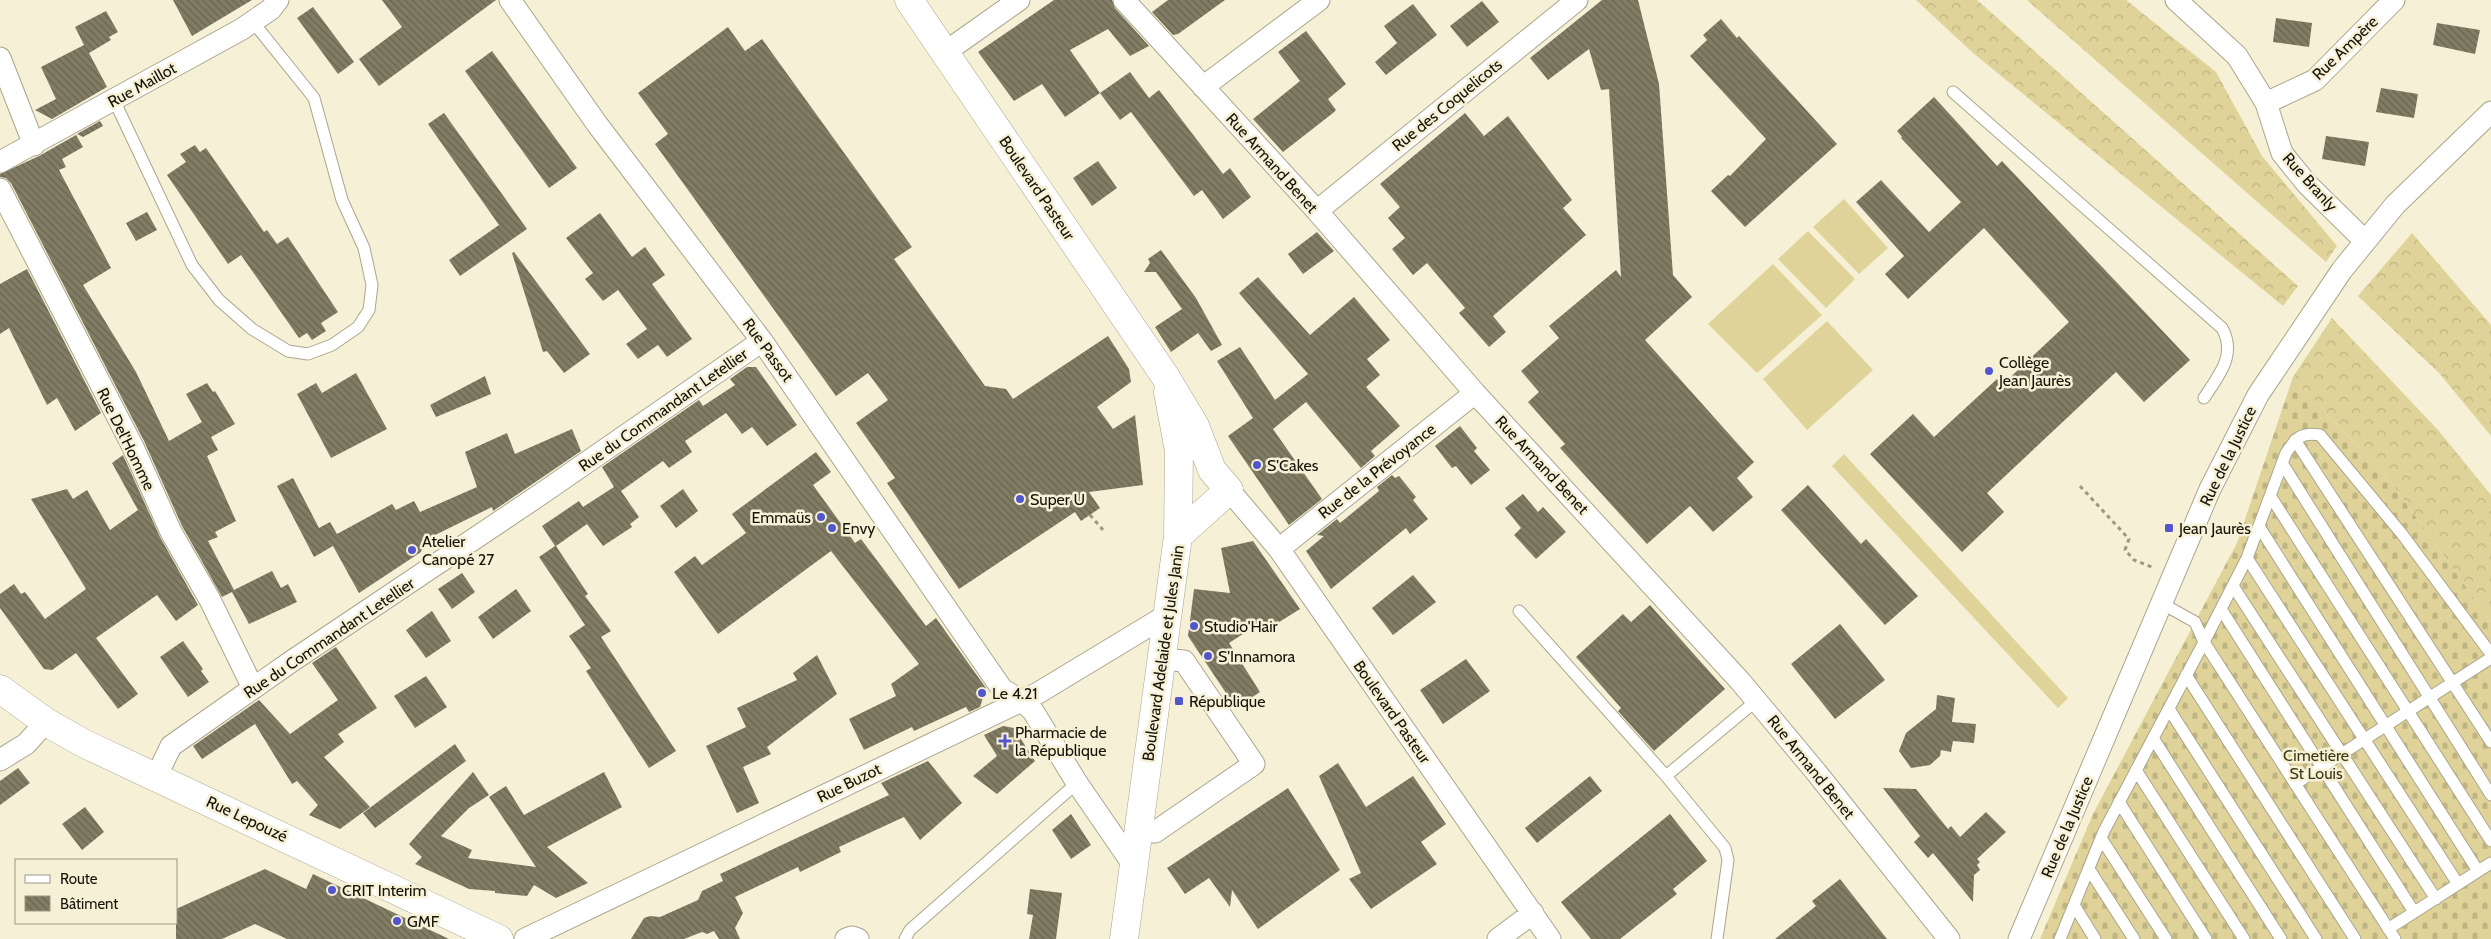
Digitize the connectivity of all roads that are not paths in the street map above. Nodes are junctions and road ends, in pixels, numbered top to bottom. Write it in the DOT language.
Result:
graph roads {
  1 [pos="278,0"];
  2 [pos="510,0"];
  3 [pos="909,0"];
  4 [pos="1019,0"];
  5 [pos="1124,0"];
  6 [pos="1319,0"];
  7 [pos="1578,0"];
  8 [pos="2176,0"];
  9 [pos="2394,0"];
  10 [pos="252,22"];
  11 [pos="944,53"];
  12 [pos="0,58"];
  13 [pos="1203,87"];
  14 [pos="1953,92"];
  15 [pos="114,100"];
  16 [pos="2266,103"];
  17 [pos="2491,112"];
  18 [pos="34,145"];
  19 [pos="0,162"];
  20 [pos="0,189"];
  21 [pos="1316,211"];
  22 [pos="2365,240"];
  23 [pos="762,341"];
  24 [pos="1165,376"];
  25 [pos="1475,394"];
  26 [pos="2204,398"];
  27 [pos="2295,440"];
  28 [pos="2282,463"];
  29 [pos="1229,490"];
  30 [pos="2270,497"];
  31 [pos="2260,528"];
  32 [pos="1178,536"];
  33 [pos="1279,549"];
  34 [pos="2247,558"];
  35 [pos="2233,586"];
  36 [pos="2161,603"];
  37 [pos="2221,609"];
  38 [pos="1519,611"];
  39 [pos="1168,615"];
  40 [pos="2204,642"];
  41 [pos="2491,654"];
  42 [pos="2491,658"];
  43 [pos="1162,659"];
  44 [pos="2186,676"];
  45 [pos="2453,682"];
  46 [pos="253,688"];
  47 [pos="0,689"];
  48 [pos="2430,698"];
  49 [pos="1022,701"];
  50 [pos="1756,701"];
  51 [pos="2169,709"];
  52 [pos="2408,711"];
  53 [pos="46,722"];
  54 [pos="2386,726"];
  55 [pos="2153,738"];
  56 [pos="2364,739"];
  57 [pos="2491,742"];
  58 [pos="2342,754"];
  59 [pos="0,760"];
  60 [pos="2321,767"];
  61 [pos="2136,770"];
  62 [pos="1666,776"];
  63 [pos="156,777"];
  64 [pos="1077,783"];
  65 [pos="2295,784"];
  66 [pos="2491,795"];
  67 [pos="2119,802"];
  68 [pos="1138,832"];
  69 [pos="2101,838"];
  70 [pos="2491,841"];
  71 [pos="2491,863"];
  72 [pos="1134,866"];
  73 [pos="2089,868"];
  74 [pos="2478,871"];
  75 [pos="2458,884"];
  76 [pos="2436,899"];
  77 [pos="2074,906"];
  78 [pos="2414,912"];
  79 [pos="1533,913"];
  80 [pos="2388,929"];
  81 [pos="499,939"];
  82 [pos="525,939"];
  83 [pos="846,939"];
  84 [pos="858,939"];
  85 [pos="905,939"];
  86 [pos="1124,939"];
  87 [pos="1498,939"];
  88 [pos="1550,939"];
  89 [pos="1717,939"];
  90 [pos="1948,939"];
  91 [pos="2019,939"];
  92 [pos="2060,939"];
  93 [pos="2095,939"];
  94 [pos="2134,939"];
  95 [pos="2166,939"];
  96 [pos="2206,939"];
  97 [pos="2244,939"];
  98 [pos="2281,939"];
  99 [pos="2316,939"];
  100 [pos="2355,939"];
  101 [pos="2394,939"];
  1 -- 10 [label="street, Rue Maillot"];
  2 -- 23 [label="street, Rue Passot"];
  3 -- 11 [label="street, Boulevard Pasteur"];
  4 -- 11 [label="street"];
  5 -- 13 [label="street, Rue Armand Benet"];
  6 -- 13 [label="street"];
  7 -- 21 [label="street, Rue des Coquelicots"];
  8 -- 16 [label="street, Rue Branly"];
  9 -- 16 [label="street, Rue Ampère"];
  10 -- 15 [label="street, Rue Maillot"];
  10 -- 15 [label="lane"];
  11 -- 24 [label="street, Boulevard Pasteur"];
  12 -- 18 [label="street"];
  13 -- 21 [label="street, Rue Armand Benet"];
  14 -- 26 [label="lane"];
  15 -- 18 [label="street, Rue Maillot"];
  16 -- 22 [label="street, Rue Branly"];
  17 -- 22 [label="street, Rue de la Justice"];
  18 -- 19 [label="street, Rue Maillot"];
  20 -- 46 [label="street, Rue Del'Homme"];
  21 -- 25 [label="street, Rue Armand Benet"];
  22 -- 36 [label="street, Rue de la Justice"];
  23 -- 46 [label="street, Rue du Commandant Letellier"];
  23 -- 49 [label="street, Rue Passot"];
  24 -- 29 [label="street"];
  24 -- 32 [label="street"];
  25 -- 33 [label="street, Rue de la Prévoyance"];
  25 -- 50 [label="street, Rue Armand Benet"];
  27 -- 28 [label="lane"];
  27 -- 41 [label="lane"];
  27 -- 45 [label="lane"];
  28 -- 30 [label="lane"];
  28 -- 48 [label="lane"];
  29 -- 32 [label="street, Boulevard Adelaide et Jules Janin"];
  29 -- 33 [label="street, Boulevard Pasteur"];
  30 -- 31 [label="lane"];
  30 -- 52 [label="lane"];
  31 -- 34 [label="lane"];
  31 -- 54 [label="lane"];
  32 -- 39 [label="street, Boulevard Adelaide et Jules Janin"];
  33 -- 79 [label="street, Boulevard Pasteur"];
  34 -- 35 [label="lane"];
  34 -- 56 [label="lane"];
  35 -- 37 [label="lane"];
  35 -- 58 [label="lane"];
  36 -- 40 [label="lane"];
  36 -- 91 [label="street, Rue de la Justice"];
  37 -- 40 [label="lane"];
  37 -- 60 [label="lane"];
  38 -- 62 [label="lane"];
  39 -- 43 [label="street, Boulevard Adelaide et Jules Janin"];
  39 -- 49 [label="street, Rue Buzot"];
  40 -- 44 [label="lane"];
  40 -- 65 [label="lane"];
  42 -- 45 [label="lane"];
  43 -- 68 [label="street, Boulevard Adelaide et Jules Janin"];
  43 -- 68 [label="street"];
  44 -- 51 [label="lane"];
  44 -- 100 [label="lane"];
  45 -- 48 [label="lane"];
  45 -- 57 [label="lane"];
  46 -- 63 [label="street, Rue du Commandant Letellier"];
  47 -- 53 [label="street, Rue Lepouzé"];
  48 -- 52 [label="lane"];
  48 -- 66 [label="lane"];
  49 -- 64 [label="street, Rue Passot"];
  49 -- 82 [label="street, Rue Buzot"];
  50 -- 62 [label="lane"];
  50 -- 90 [label="street, Rue Armand Benet"];
  51 -- 55 [label="lane"];
  51 -- 99 [label="lane"];
  52 -- 54 [label="lane"];
  52 -- 70 [label="lane"];
  53 -- 59 [label="street"];
  53 -- 63 [label="street, Rue Lepouzé"];
  54 -- 56 [label="lane"];
  54 -- 74 [label="lane"];
  55 -- 61 [label="lane"];
  55 -- 98 [label="lane"];
  56 -- 58 [label="lane"];
  56 -- 75 [label="lane"];
  58 -- 60 [label="lane"];
  58 -- 76 [label="lane"];
  60 -- 65 [label="lane"];
  60 -- 78 [label="lane"];
  61 -- 67 [label="lane"];
  61 -- 97 [label="lane"];
  62 -- 89 [label="lane"];
  63 -- 81 [label="street, Rue Lepouzé"];
  64 -- 72 [label="street, Rue Passot"];
  64 -- 85 [label="lane"];
  65 -- 80 [label="lane"];
  67 -- 69 [label="lane"];
  67 -- 96 [label="lane"];
  68 -- 72 [label="street, Boulevard Adelaide et Jules Janin"];
  69 -- 73 [label="lane"];
  69 -- 95 [label="lane"];
  71 -- 74 [label="lane"];
  72 -- 86 [label="street, Boulevard Adelaide et Jules Janin"];
  73 -- 77 [label="lane"];
  73 -- 94 [label="lane"];
  74 -- 75 [label="lane"];
  75 -- 76 [label="lane"];
  76 -- 78 [label="lane"];
  77 -- 92 [label="lane"];
  77 -- 93 [label="lane"];
  78 -- 80 [label="lane"];
  79 -- 87 [label="street"];
  79 -- 88 [label="street, Boulevard Pasteur"];
  80 -- 101 [label="lane"];
  83 -- 84 [label="street"];
}
